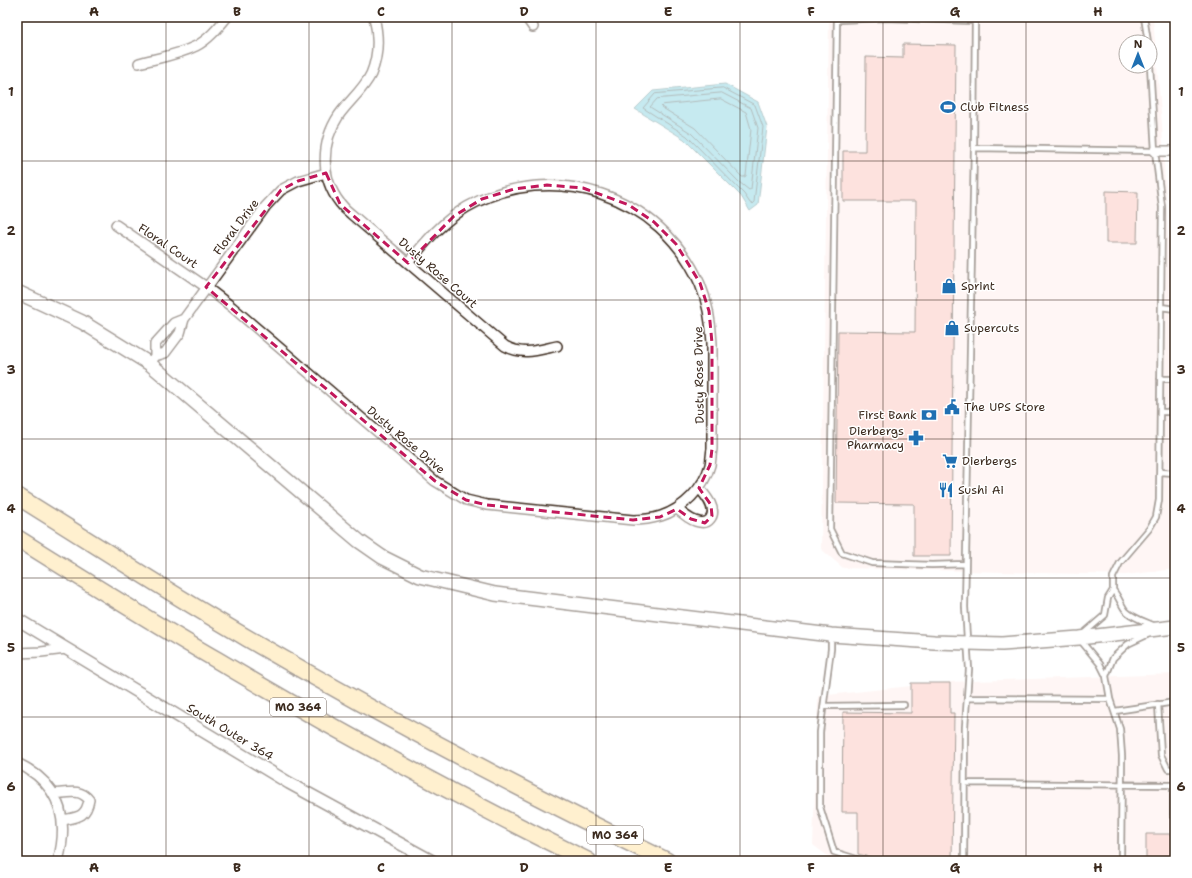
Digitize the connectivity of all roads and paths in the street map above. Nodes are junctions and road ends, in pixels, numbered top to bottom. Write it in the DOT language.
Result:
graph roads {
  1 [pos="227,17"];
  2 [pos="374,17"];
  3 [pos="526,17"];
  4 [pos="1144,17"];
  5 [pos="837,18"];
  6 [pos="885,18"];
  7 [pos="975,19"];
  8 [pos="533,27"];
  9 [pos="1147,34"];
  10 [pos="139,63"];
  11 [pos="1150,74"];
  12 [pos="974,148"];
  13 [pos="1155,151"];
  14 [pos="1175,151"];
  15 [pos="326,173"];
  16 [pos="116,225"];
  17 [pos="408,263"];
  18 [pos="206,287"];
  19 [pos="17,292"];
  20 [pos="1161,307"];
  21 [pos="1175,309"];
  22 [pos="184,318"];
  23 [pos="558,346"];
  24 [pos="152,360"];
  25 [pos="1160,379"];
  26 [pos="1175,379"];
  27 [pos="1161,412"];
  28 [pos="1175,412"];
  29 [pos="1160,472"];
  30 [pos="1175,473"];
  31 [pos="699,488"];
  32 [pos="17,496"];
  33 [pos="677,509"];
  34 [pos="17,538"];
  35 [pos="965,564"];
  36 [pos="1113,590"];
  37 [pos="17,619"];
  38 [pos="1175,627"];
  39 [pos="1162,629"];
  40 [pos="831,635"];
  41 [pos="1079,638"];
  42 [pos="967,643"];
  43 [pos="66,649"];
  44 [pos="17,653"];
  45 [pos="1106,676"];
  46 [pos="967,698"];
  47 [pos="1110,699"];
  48 [pos="1175,702"];
  49 [pos="1158,704"];
  50 [pos="904,705"];
  51 [pos="824,706"];
  52 [pos="1115,711"];
  53 [pos="17,763"];
  54 [pos="1175,770"];
  55 [pos="965,783"];
  56 [pos="1122,784"];
  57 [pos="1174,785"];
  58 [pos="54,794"];
  59 [pos="1173,816"];
  60 [pos="63,820"];
  61 [pos="58,861"];
  62 [pos="432,861"];
  63 [pos="588,861"];
  64 [pos="668,861"];
  65 [pos="863,861"];
  66 [pos="964,861"];
  67 [pos="1117,861"];
  1 -- 10 [label="street"];
  2 -- 15 [label="street, Dusty Rose Court"];
  3 -- 8 [label="street"];
  4 -- 9 [label="lane"];
  5 -- 6 [label="lane"];
  5 -- 35 [label="lane"];
  6 -- 7 [label="lane"];
  7 -- 12 [label="lane"];
  11 -- 13 [label="lane"];
  12 -- 13 [label="lane"];
  12 -- 35 [label="lane"];
  13 -- 14 [label="street"];
  13 -- 20 [label="lane"];
  15 -- 17 [label="street, Dusty Rose Court"];
  15 -- 18 [label="street, Floral Drive"];
  16 -- 18 [label="street, Floral Court"];
  17 -- 23 [label="street, Dusty Rose Court"];
  17 -- 31 [label="street, Dusty Rose Drive"];
  18 -- 22 [label="street, Floral Drive"];
  18 -- 33 [label="street, Dusty Rose Drive"];
  19 -- 24 [label="main road"];
  20 -- 21 [label="lane"];
  20 -- 25 [label="lane"];
  22 -- 24 [label="street, Floral Drive"];
  22 -- 24 [label="street, Floral Drive"];
  24 -- 40 [label="main road"];
  25 -- 26 [label="lane"];
  25 -- 27 [label="lane"];
  27 -- 28 [label="lane"];
  27 -- 29 [label="lane"];
  29 -- 30 [label="lane"];
  29 -- 36 [label="lane"];
  31 -- 33 [label="street, Dusty Rose Drive"];
  31 -- 33 [label="street"];
  32 -- 64 [label="highway, MO 364"];
  34 -- 63 [label="highway, MO 364"];
  35 -- 42 [label="lane"];
  36 -- 39 [label="lane"];
  36 -- 41 [label="lane"];
  37 -- 43 [label="street, South Outer 364"];
  38 -- 39 [label="main road"];
  39 -- 41 [label="main road"];
  39 -- 45 [label="lane"];
  40 -- 42 [label="main road"];
  40 -- 51 [label="lane"];
  41 -- 42 [label="main road"];
  41 -- 45 [label="lane"];
  42 -- 46 [label="lane"];
  43 -- 44 [label="street"];
  43 -- 62 [label="street, South Outer 364"];
  45 -- 47 [label="lane"];
  46 -- 47 [label="lane"];
  46 -- 55 [label="lane"];
  47 -- 52 [label="lane"];
  48 -- 49 [label="lane"];
  49 -- 52 [label="lane"];
  49 -- 54 [label="lane"];
  50 -- 51 [label="lane"];
  51 -- 65 [label="lane"];
  52 -- 56 [label="lane"];
  53 -- 58 [label="street"];
  55 -- 56 [label="lane"];
  55 -- 66 [label="lane"];
  56 -- 57 [label="lane"];
  56 -- 67 [label="lane"];
  57 -- 59 [label="lane"];
  58 -- 60 [label="street"];
  58 -- 60 [label="street"];
  60 -- 61 [label="street"];
}
